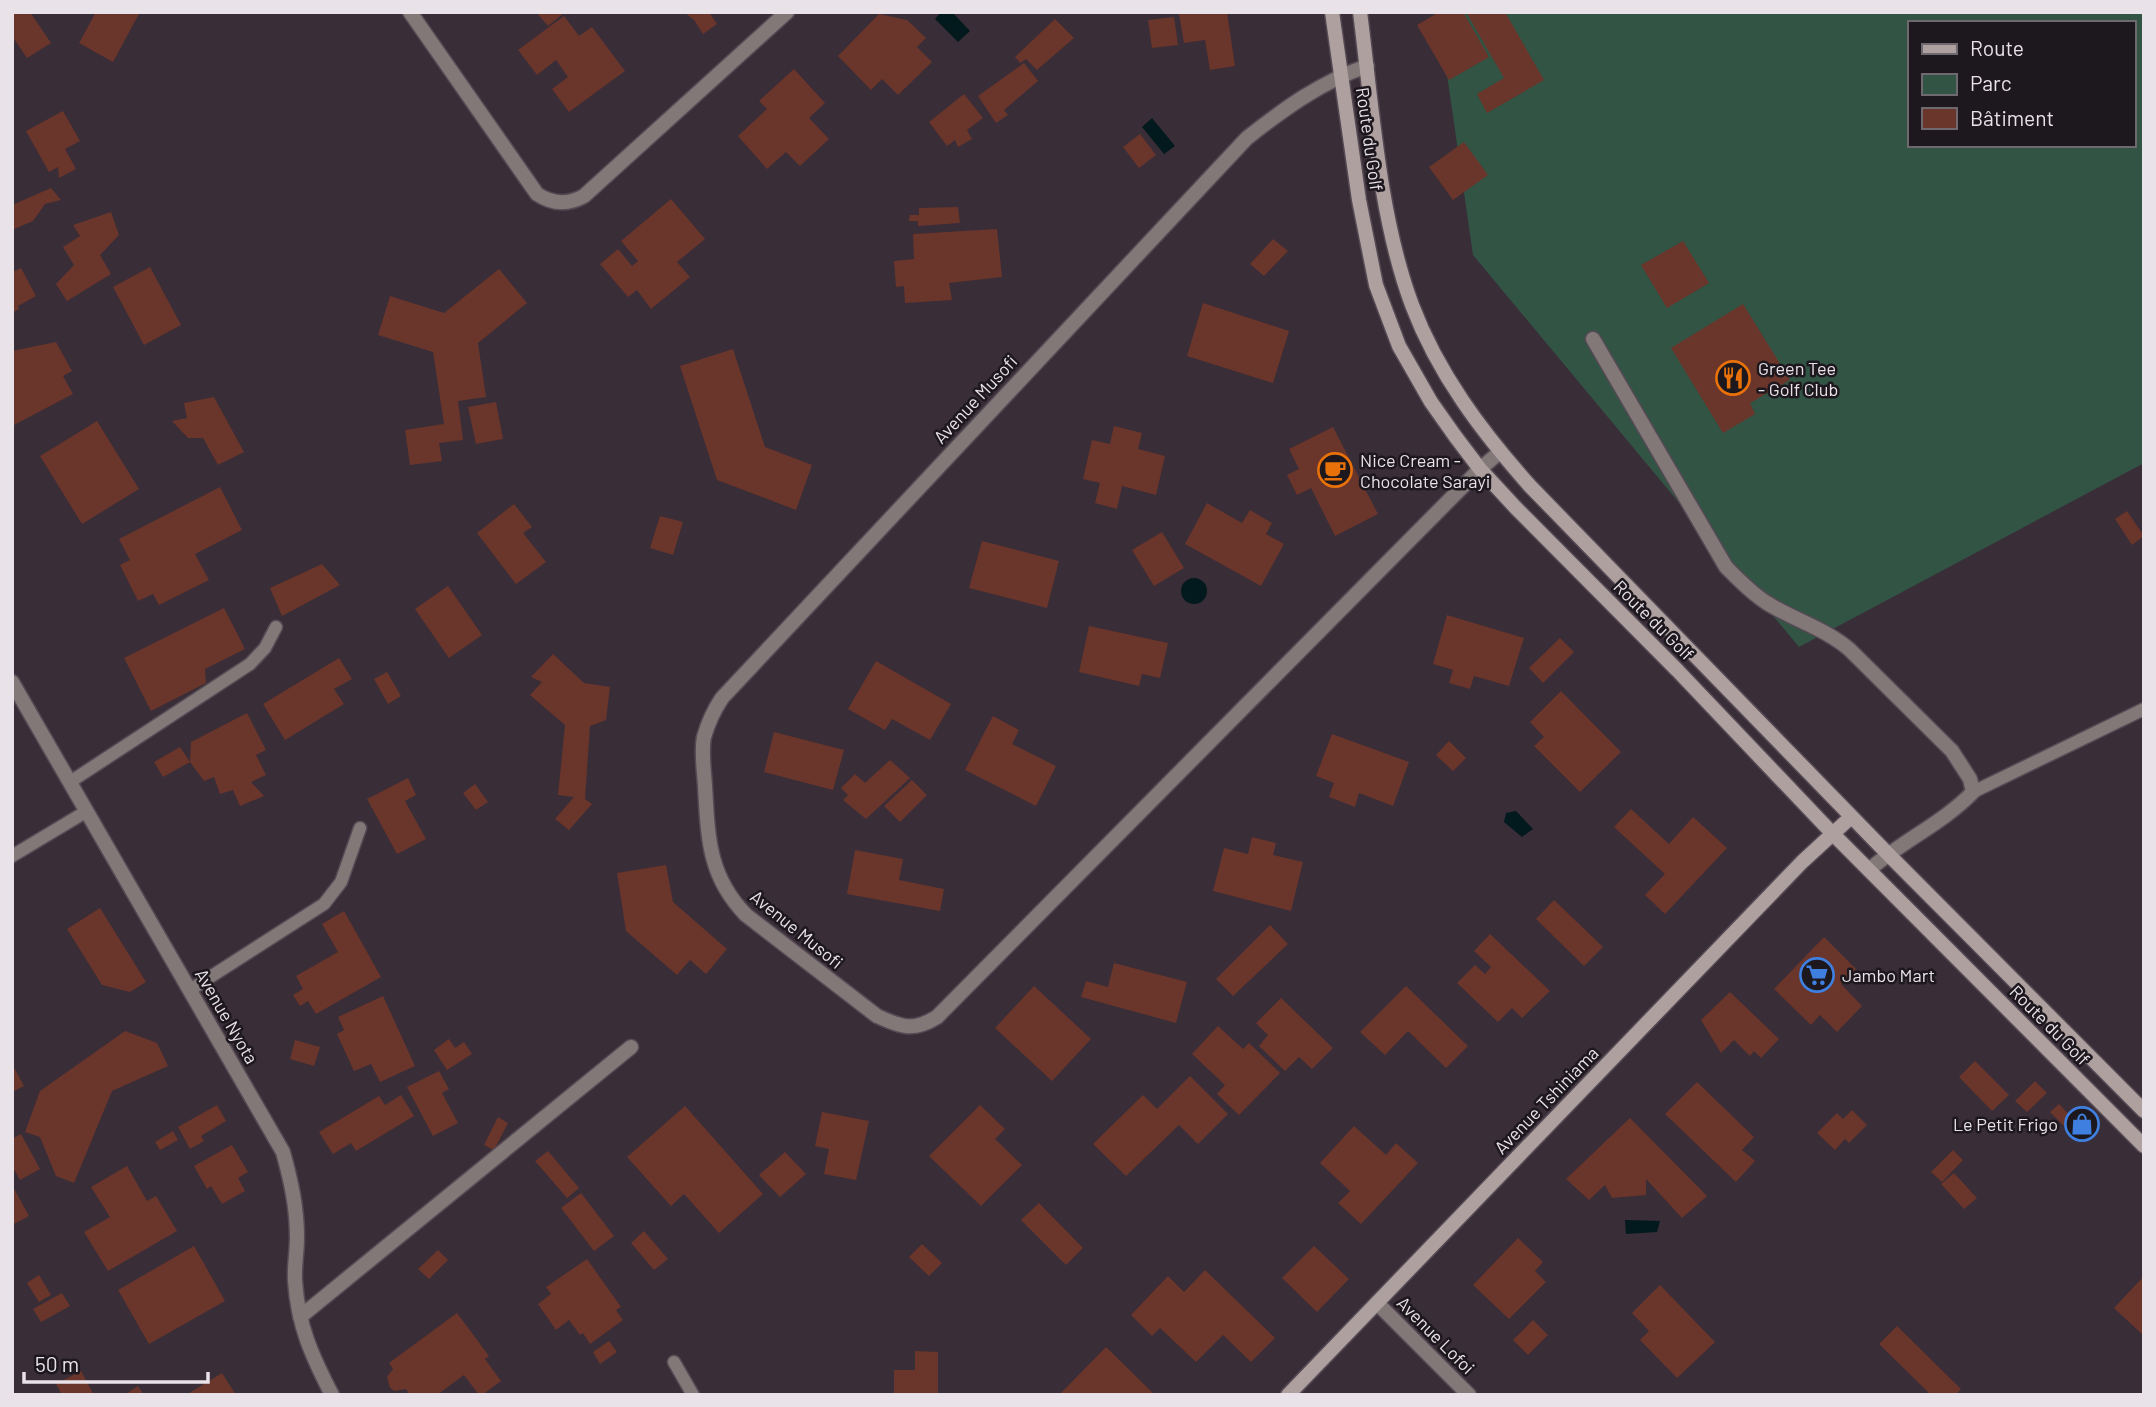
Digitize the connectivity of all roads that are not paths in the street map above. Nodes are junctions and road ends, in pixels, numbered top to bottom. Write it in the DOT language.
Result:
graph roads {
  1 [pos="410,12"];
  2 [pos="788,12"];
  3 [pos="1332,12"];
  4 [pos="1360,12"];
  5 [pos="1367,66"];
  6 [pos="1341,75"];
  7 [pos="1593,339"];
  8 [pos="1500,452"];
  9 [pos="1480,469"];
  10 [pos="276,627"];
  11 [pos="12,682"];
  12 [pos="2144,709"];
  13 [pos="70,782"];
  14 [pos="1973,792"];
  15 [pos="87,811"];
  16 [pos="1851,817"];
  17 [pos="360,828"];
  18 [pos="1832,833"];
  19 [pos="1888,853"];
  20 [pos="12,856"];
  21 [pos="1869,870"];
  22 [pos="190,990"];
  23 [pos="631,1047"];
  24 [pos="2144,1111"];
  25 [pos="2144,1146"];
  26 [pos="1377,1303"];
  27 [pos="300,1317"];
  28 [pos="674,1362"];
  29 [pos="332,1395"];
  30 [pos="693,1395"];
  31 [pos="1288,1395"];
  32 [pos="1469,1395"];
  1 -- 2 [label="street"];
  3 -- 6 [label="main road, Route du Golf"];
  4 -- 5 [label="main road"];
  5 -- 6 [label="street, Avenue Musofi"];
  5 -- 8 [label="main road"];
  6 -- 9 [label="main road, Route du Golf"];
  6 -- 9 [label="street, Avenue Musofi"];
  7 -- 14 [label="street"];
  8 -- 9 [label="street, Avenue Musofi"];
  8 -- 16 [label="main road"];
  9 -- 18 [label="main road, Route du Golf"];
  10 -- 13 [label="lane"];
  11 -- 13 [label="street, Avenue Nyota"];
  12 -- 14 [label="lane"];
  13 -- 15 [label="street, Avenue Nyota"];
  14 -- 19 [label="street"];
  15 -- 20 [label="lane"];
  15 -- 22 [label="street, Avenue Nyota"];
  16 -- 18 [label="main road, Avenue Tshiniama"];
  16 -- 19 [label="main road"];
  17 -- 22 [label="lane"];
  18 -- 21 [label="main road, Route du Golf"];
  18 -- 26 [label="main road, Avenue Tshiniama"];
  19 -- 21 [label="street"];
  19 -- 24 [label="main road"];
  21 -- 25 [label="main road, Route du Golf"];
  22 -- 27 [label="street, Avenue Nyota"];
  23 -- 27 [label="street"];
  26 -- 31 [label="main road, Avenue Tshiniama"];
  26 -- 32 [label="street, Avenue Lofoi"];
  27 -- 29 [label="street, Avenue Nyota"];
  28 -- 30 [label="lane"];
}
